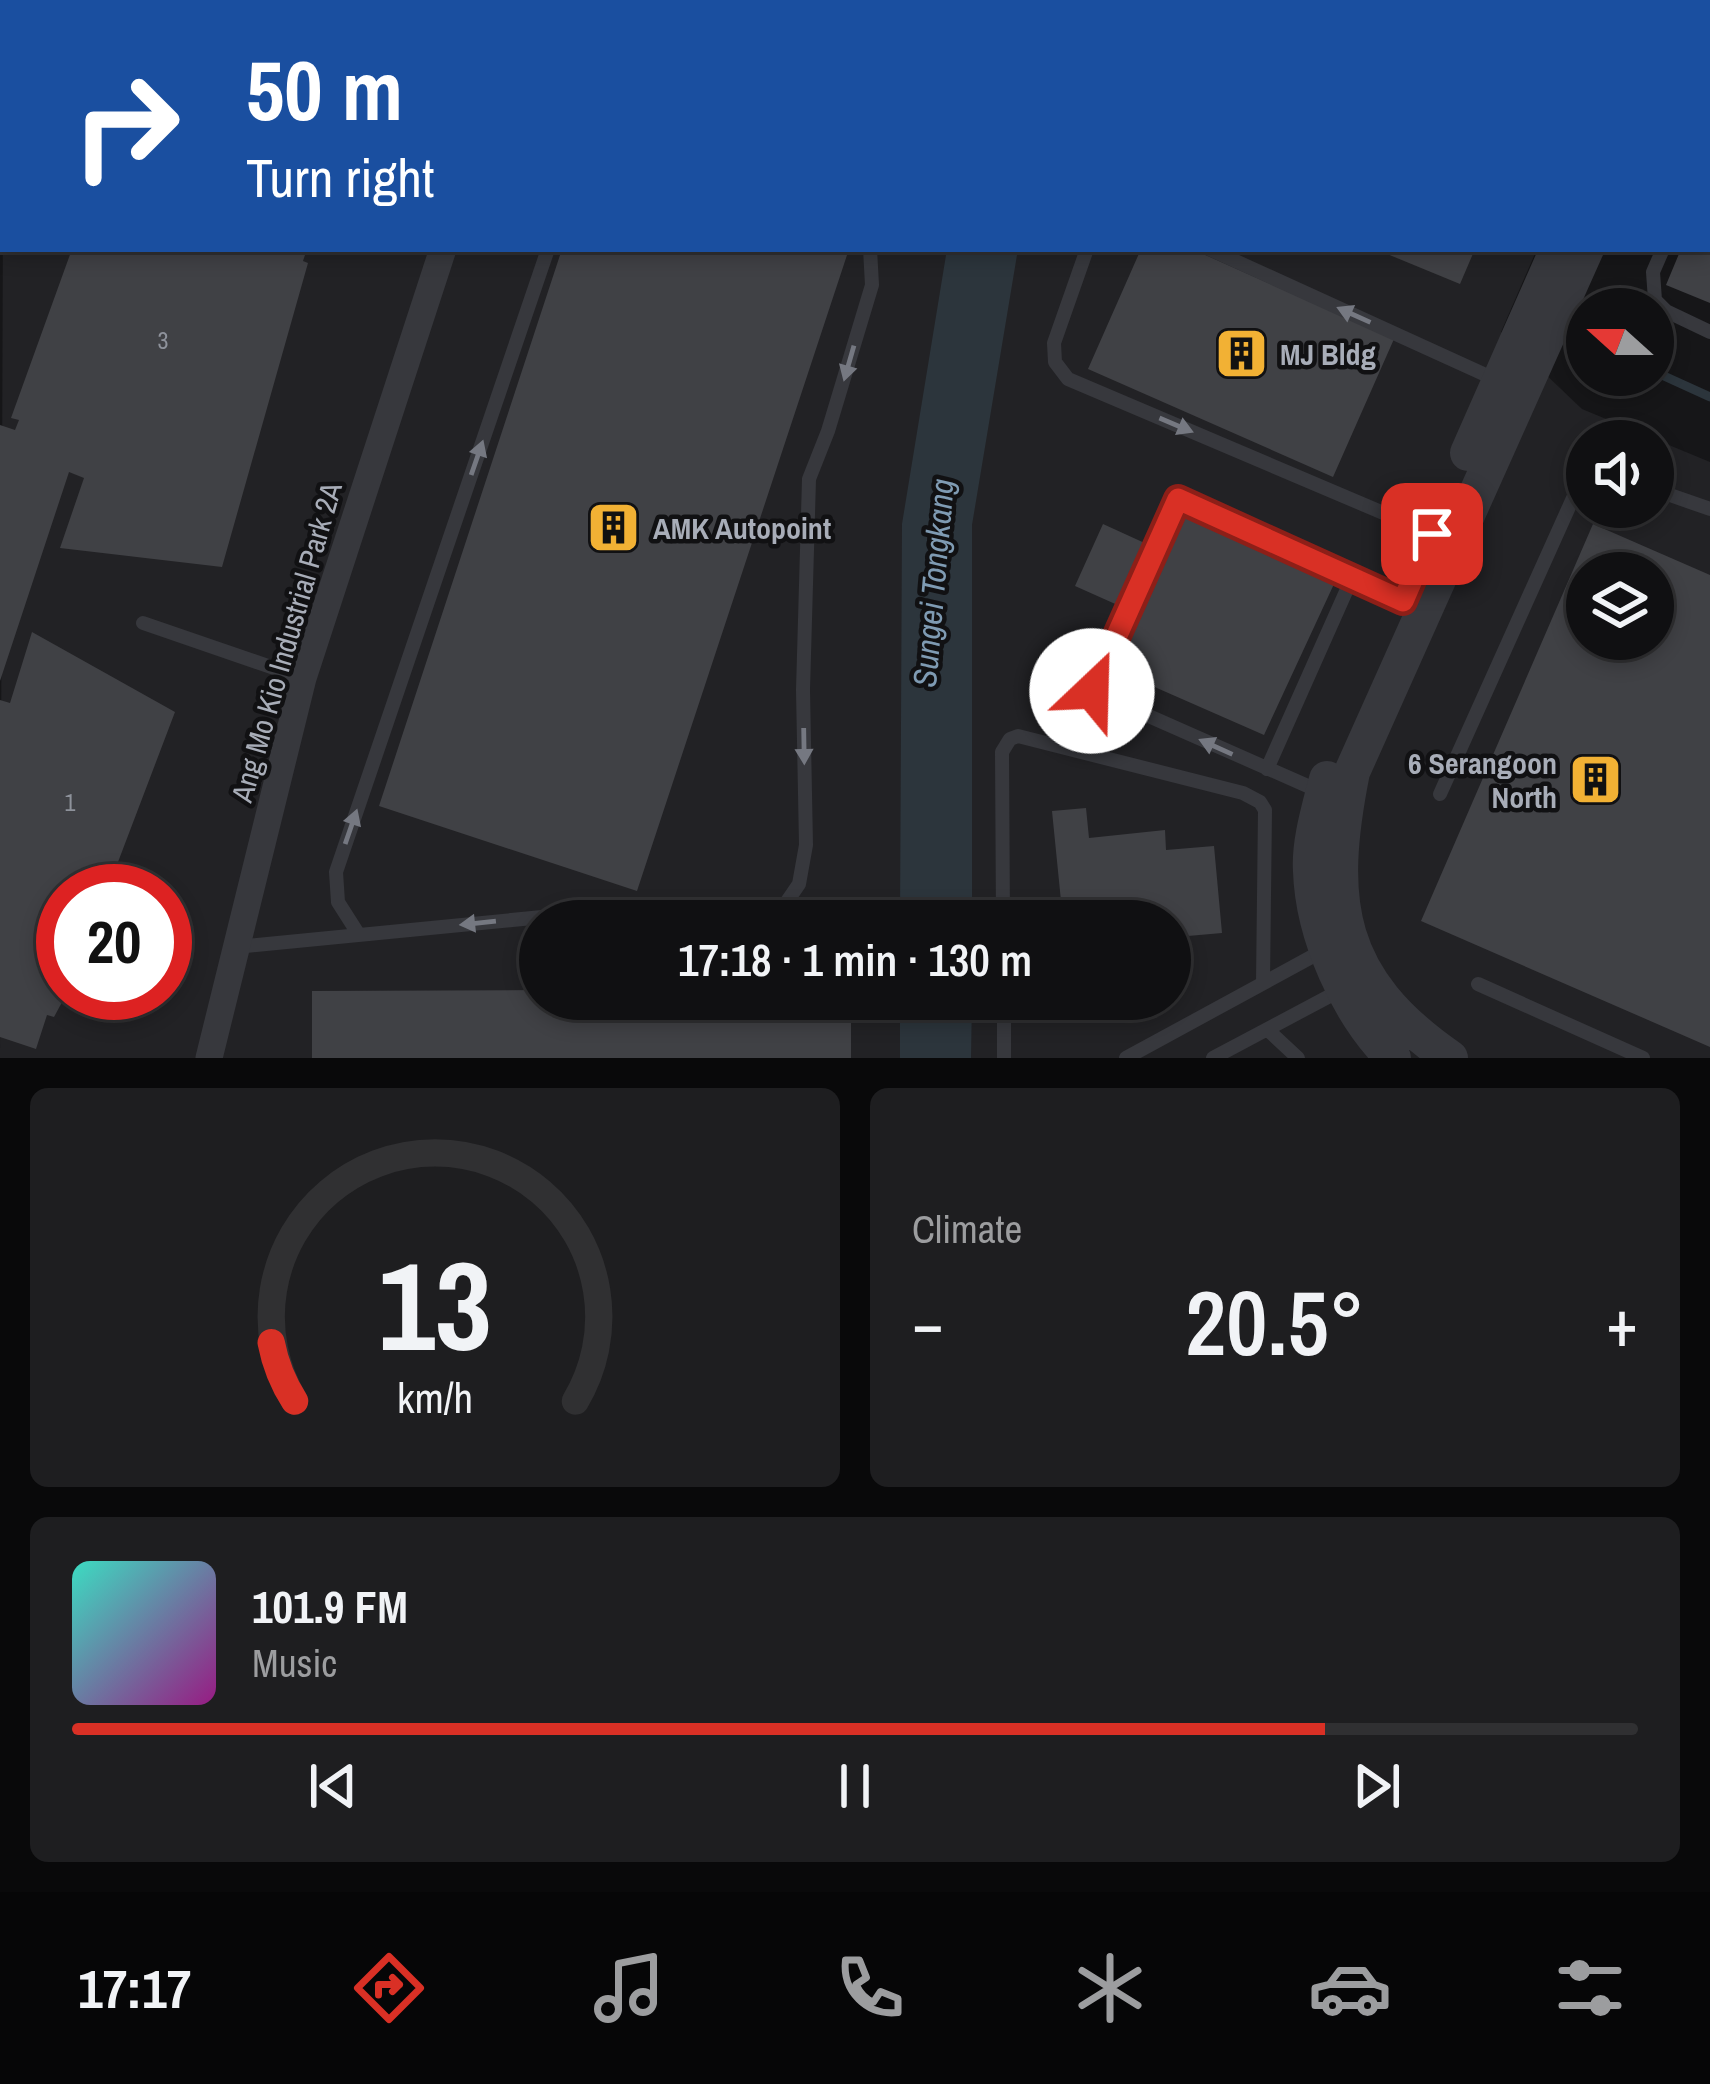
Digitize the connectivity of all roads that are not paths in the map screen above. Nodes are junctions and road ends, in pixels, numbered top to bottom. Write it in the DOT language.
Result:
graph roads {
  1 [pos="442,252"];
  2 [pos="547,252"];
  3 [pos="870,252"];
  4 [pos="1086,252"];
  5 [pos="1216,252"];
  6 [pos="1557,252"];
  7 [pos="1584,252"];
  8 [pos="1663,252"];
  9 [pos="1710,332"];
  10 [pos="1510,386"];
  11 [pos="1674,496"];
  12 [pos="1710,508"];
  13 [pos="1566,514"];
  14 [pos="1444,539"];
  15 [pos="1352,578"];
  16 [pos="1403,601"];
  17 [pos="143,623"];
  18 [pos="303,678"];
  19 [pos="1267,770"];
  20 [pos="1324,793"];
  21 [pos="1440,794"];
  22 [pos="1003,900"];
  23 [pos="359,935"];
  24 [pos="236,947"];
  25 [pos="1326,949"];
  26 [pos="1263,982"];
  27 [pos="1478,985"];
  28 [pos="1343,989"];
  29 [pos="1004,1020"];
  30 [pos="1269,1031"];
  31 [pos="209,1058"];
  32 [pos="1004,1058"];
  33 [pos="1126,1058"];
  34 [pos="1213,1058"];
  35 [pos="1298,1058"];
  36 [pos="1393,1058"];
  37 [pos="1450,1058"];
  38 [pos="1643,1058"];
  1 -- 18 [label="street, Ang Mo Kio Industrial Park 2A"];
  23 -- 2 [label="lane, one-way"];
  3 -- 23 [label="lane, one-way"];
  4 -- 14 [label="lane, one-way"];
  10 -- 5 [label="lane, one-way"];
  6 -- 10 [label="street"];
  7 -- 10 [label="street"];
  8 -- 9 [label="lane"];
  10 -- 14 [label="street"];
  11 -- 12 [label="lane"];
  13 -- 21 [label="lane"];
  14 -- 16 [label="street"];
  14 -- 37 [label="street"];
  15 -- 16 [label="lane"];
  15 -- 19 [label="lane"];
  19 -- 15 [label="lane, one-way"];
  16 -- 20 [label="street"];
  17 -- 18 [label="lane"];
  18 -- 24 [label="street, Ang Mo Kio Industrial Park 2A"];
  19 -- 20 [label="lane"];
  20 -- 25 [label="street"];
  22 -- 26 [label="lane"];
  23 -- 24 [label="lane"];
  24 -- 31 [label="street, Ang Mo Kio Industrial Park 2A"];
  25 -- 26 [label="lane"];
  25 -- 28 [label="street"];
  26 -- 33 [label="lane"];
  27 -- 38 [label="lane"];
  28 -- 30 [label="lane"];
  28 -- 36 [label="street"];
  29 -- 32 [label="lane"];
  30 -- 34 [label="lane"];
  30 -- 35 [label="lane"];
}
